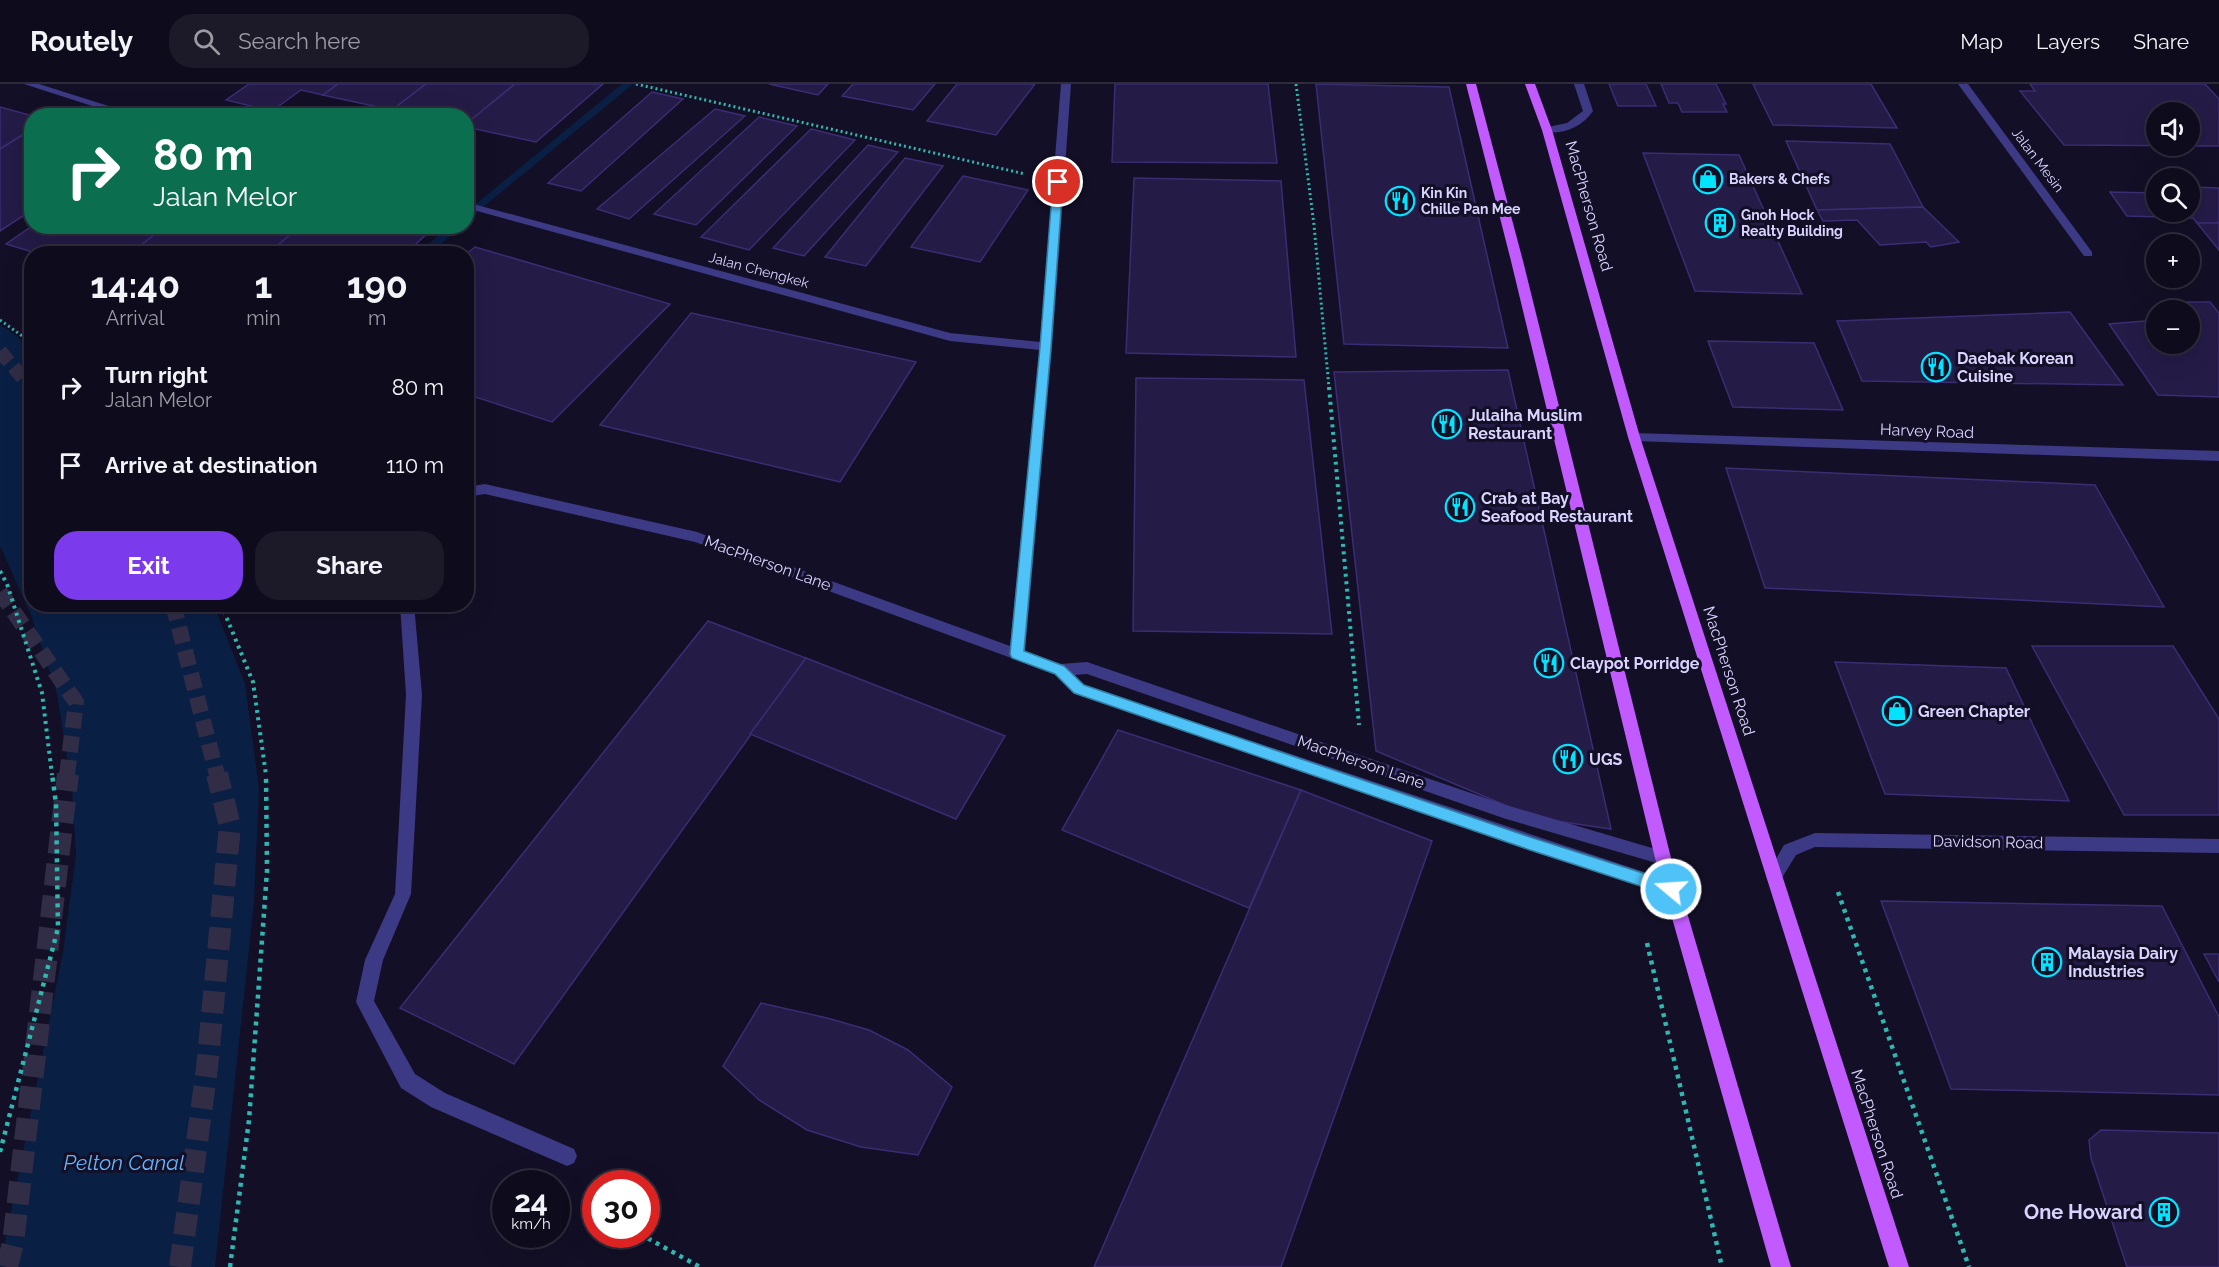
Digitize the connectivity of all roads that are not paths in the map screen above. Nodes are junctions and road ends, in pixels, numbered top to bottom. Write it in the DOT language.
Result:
graph roads {
  1 [pos="29,84"];
  2 [pos="1066,84"];
  3 [pos="1471,84"];
  4 [pos="1530,84"];
  5 [pos="1579,84"];
  6 [pos="1963,84"];
  7 [pos="108,108"];
  8 [pos="1547,130"];
  9 [pos="474,207"];
  10 [pos="2088,254"];
  11 [pos="1046,347"];
  12 [pos="1634,437"];
  13 [pos="2219,456"];
  14 [pos="474,491"];
  15 [pos="408,612"];
  16 [pos="1017,654"];
  17 [pos="1059,670"];
  18 [pos="1534,821"];
  19 [pos="1530,843"];
  20 [pos="2219,846"];
  21 [pos="1663,858"];
  22 [pos="1774,876"];
  23 [pos="1671,889"];
  24 [pos="567,1156"];
  25 [pos="1781,1267"];
  26 [pos="1899,1267"];
  1 -- 7 [label="street"];
  2 -- 11 [label="street"];
  3 -- 21 [label="main road"];
  4 -- 8 [label="main road, MacPherson Road"];
  5 -- 8 [label="street"];
  6 -- 10 [label="street, Jalan Mesin"];
  8 -- 12 [label="main road, MacPherson Road"];
  9 -- 11 [label="street, Jalan Chengkek"];
  11 -- 16 [label="street"];
  12 -- 13 [label="street, Harvey Road"];
  12 -- 22 [label="main road, MacPherson Road"];
  14 -- 16 [label="street, MacPherson Lane"];
  15 -- 24 [label="street"];
  16 -- 17 [label="street, MacPherson Lane"];
  17 -- 18 [label="street, MacPherson Lane"];
  17 -- 19 [label="street, MacPherson Lane"];
  18 -- 19 [label="street"];
  18 -- 21 [label="street, MacPherson Lane"];
  19 -- 23 [label="street, MacPherson Lane"];
  20 -- 22 [label="street, Davidson Road"];
  21 -- 23 [label="main road"];
  22 -- 26 [label="main road, MacPherson Road"];
  23 -- 25 [label="main road"];
}
